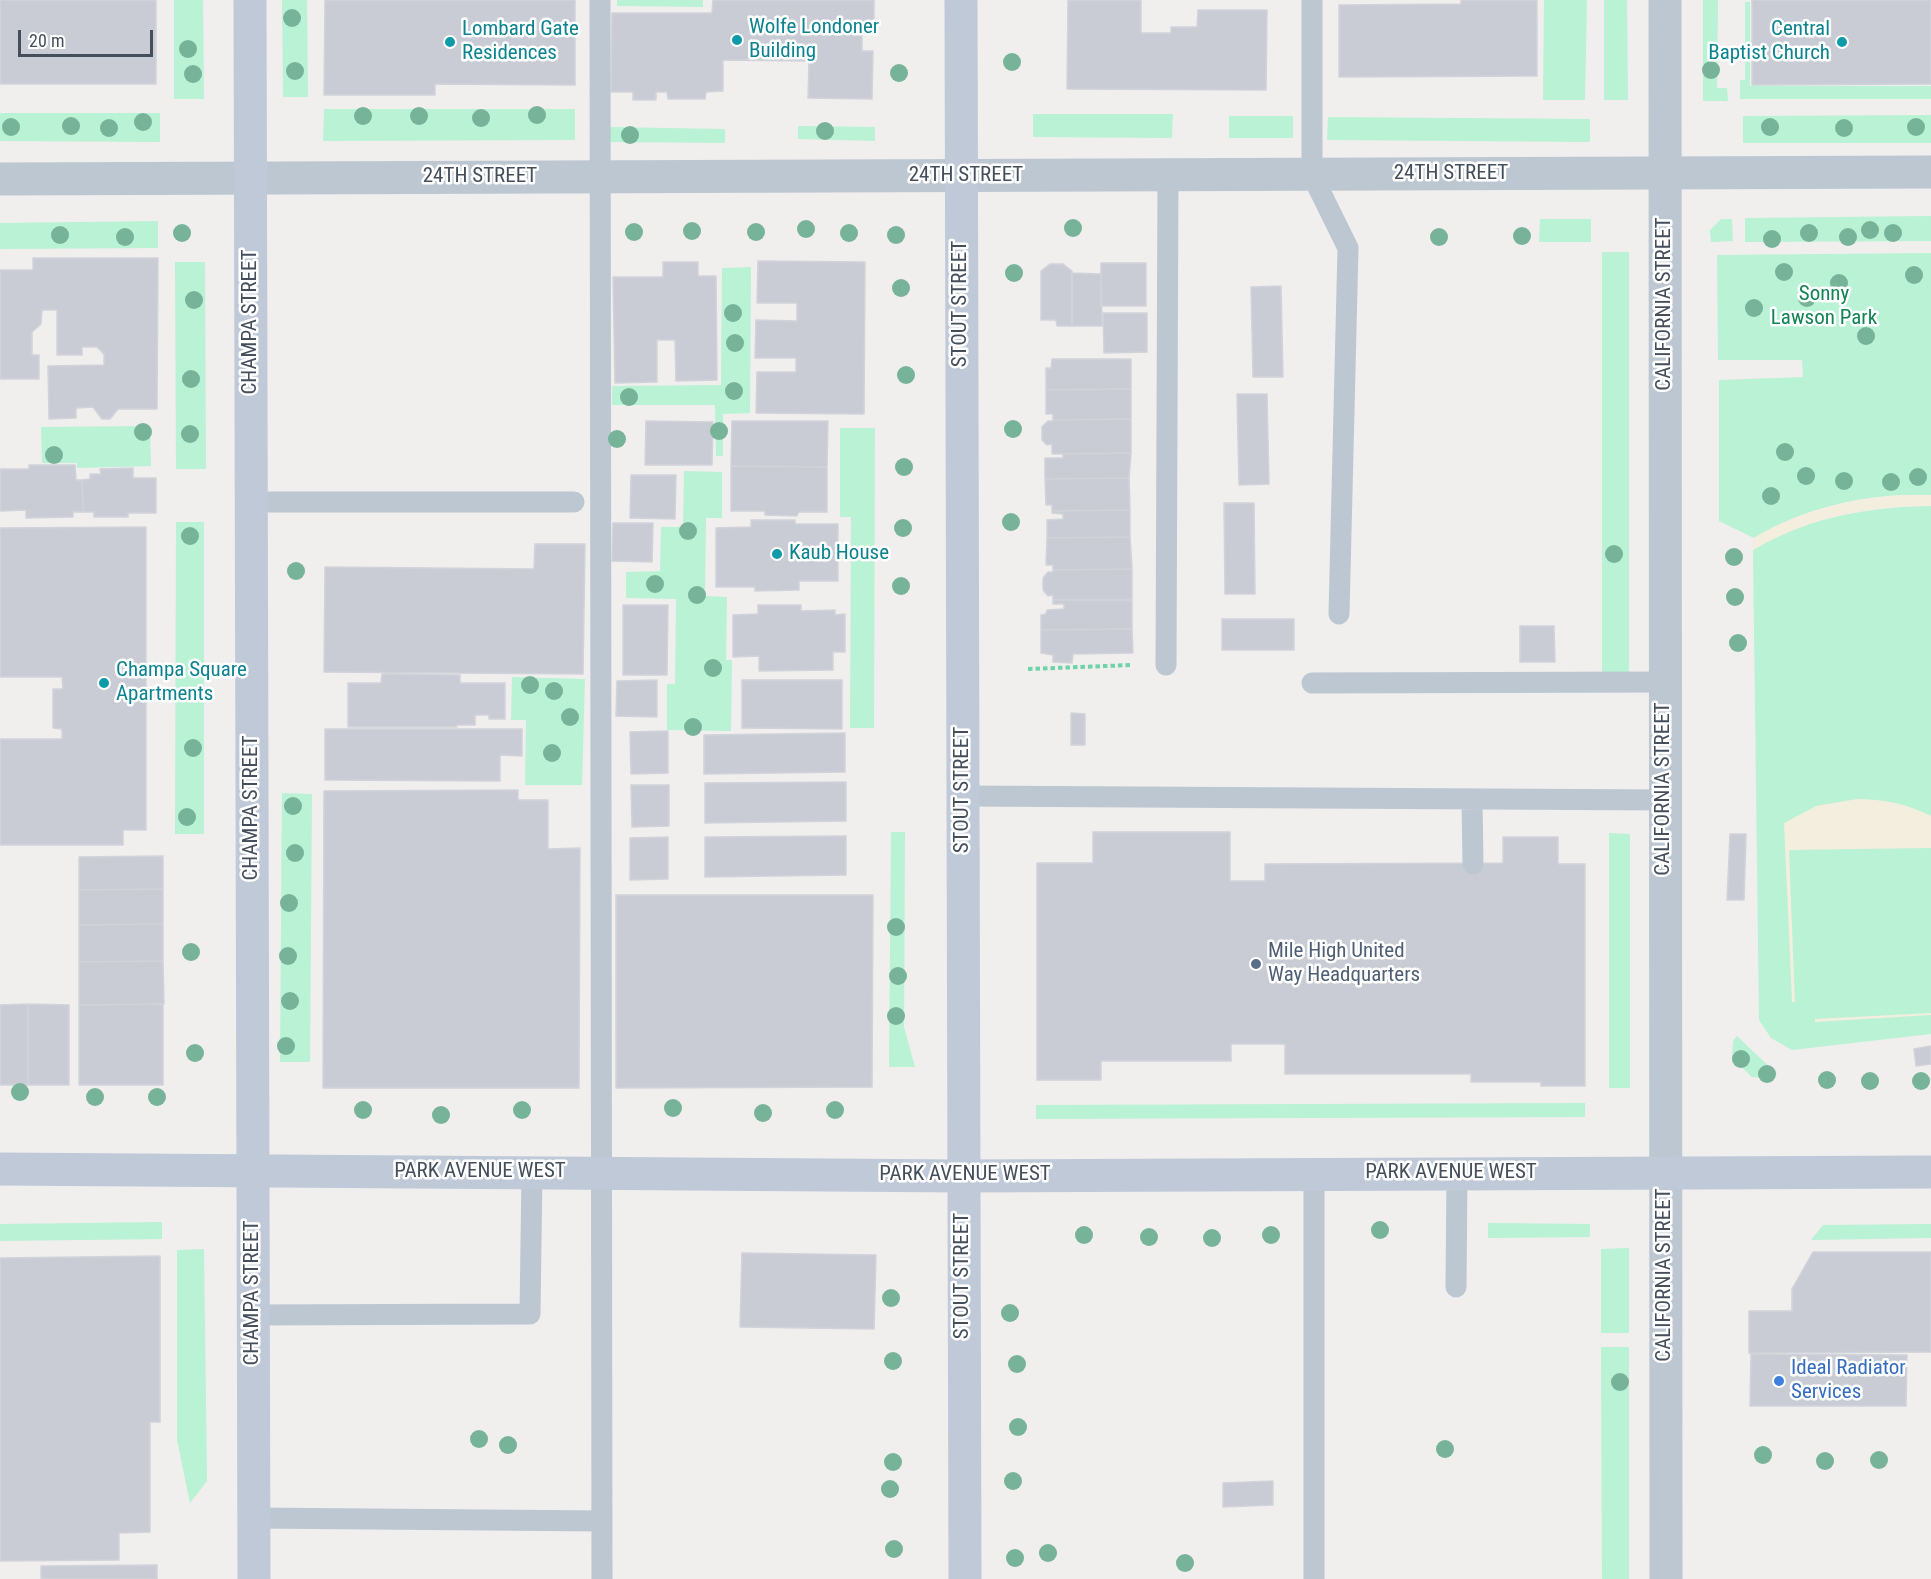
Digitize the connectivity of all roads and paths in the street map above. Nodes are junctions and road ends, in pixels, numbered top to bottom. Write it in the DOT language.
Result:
graph roads {
  1 [pos="250,0"];
  2 [pos="600,0"];
  3 [pos="961,0"];
  4 [pos="1312,0"];
  5 [pos="1665,0"];
  6 [pos="1931,172"];
  7 [pos="1665,173"];
  8 [pos="1168,175"];
  9 [pos="1312,175"];
  10 [pos="961,176"];
  11 [pos="600,177"];
  12 [pos="251,178"];
  13 [pos="0,179"];
  14 [pos="252,502"];
  15 [pos="574,502"];
  16 [pos="1339,614"];
  17 [pos="1136,665"];
  18 [pos="1166,665"];
  19 [pos="1028,669"];
  20 [pos="1664,682"];
  21 [pos="1312,683"];
  22 [pos="963,796"];
  23 [pos="1473,799"];
  24 [pos="1664,800"];
  25 [pos="1473,864"];
  26 [pos="0,1169"];
  27 [pos="253,1170"];
  28 [pos="532,1172"];
  29 [pos="1665,1172"];
  30 [pos="1931,1172"];
  31 [pos="602,1173"];
  32 [pos="1457,1173"];
  33 [pos="1314,1174"];
  34 [pos="963,1176"];
  35 [pos="1456,1287"];
  36 [pos="253,1314"];
  37 [pos="254,1518"];
  38 [pos="602,1521"];
  39 [pos="254,1579"];
  40 [pos="602,1579"];
  41 [pos="965,1579"];
  42 [pos="1314,1579"];
  43 [pos="1666,1579"];
  1 -- 12 [label="main road, CHAMPA STREET"];
  2 -- 11 [label="lane"];
  3 -- 10 [label="main road, STOUT STREET"];
  4 -- 9 [label="lane"];
  5 -- 7 [label="street, CALIFORNIA STREET"];
  6 -- 7 [label="street, 24TH STREET"];
  7 -- 9 [label="street, 24TH STREET"];
  7 -- 20 [label="street, CALIFORNIA STREET"];
  8 -- 9 [label="street, 24TH STREET"];
  8 -- 10 [label="street, 24TH STREET"];
  8 -- 18 [label="lane"];
  9 -- 16 [label="lane"];
  10 -- 11 [label="street, 24TH STREET"];
  10 -- 22 [label="main road, STOUT STREET"];
  11 -- 12 [label="street, 24TH STREET"];
  11 -- 31 [label="lane"];
  12 -- 13 [label="street, 24TH STREET"];
  12 -- 14 [label="main road, CHAMPA STREET"];
  14 -- 15 [label="lane"];
  14 -- 27 [label="main road, CHAMPA STREET"];
  17 -- 19 [label="path"];
  20 -- 21 [label="lane"];
  20 -- 24 [label="street, CALIFORNIA STREET"];
  22 -- 23 [label="lane"];
  22 -- 34 [label="main road, STOUT STREET"];
  23 -- 24 [label="lane"];
  23 -- 25 [label="lane"];
  24 -- 29 [label="street, CALIFORNIA STREET"];
  26 -- 27 [label="main road, PARK AVENUE WEST"];
  27 -- 28 [label="main road, PARK AVENUE WEST"];
  27 -- 36 [label="main road, CHAMPA STREET"];
  28 -- 31 [label="main road, PARK AVENUE WEST"];
  28 -- 36 [label="lane"];
  29 -- 30 [label="main road, PARK AVENUE WEST"];
  29 -- 32 [label="main road, PARK AVENUE WEST"];
  29 -- 43 [label="street, CALIFORNIA STREET"];
  31 -- 34 [label="main road, PARK AVENUE WEST"];
  31 -- 38 [label="lane"];
  32 -- 33 [label="main road, PARK AVENUE WEST"];
  32 -- 35 [label="lane"];
  33 -- 34 [label="main road, PARK AVENUE WEST"];
  33 -- 42 [label="lane"];
  34 -- 41 [label="main road, STOUT STREET"];
  36 -- 37 [label="main road, CHAMPA STREET"];
  37 -- 38 [label="lane"];
  37 -- 39 [label="main road, CHAMPA STREET"];
  38 -- 40 [label="lane"];
}
